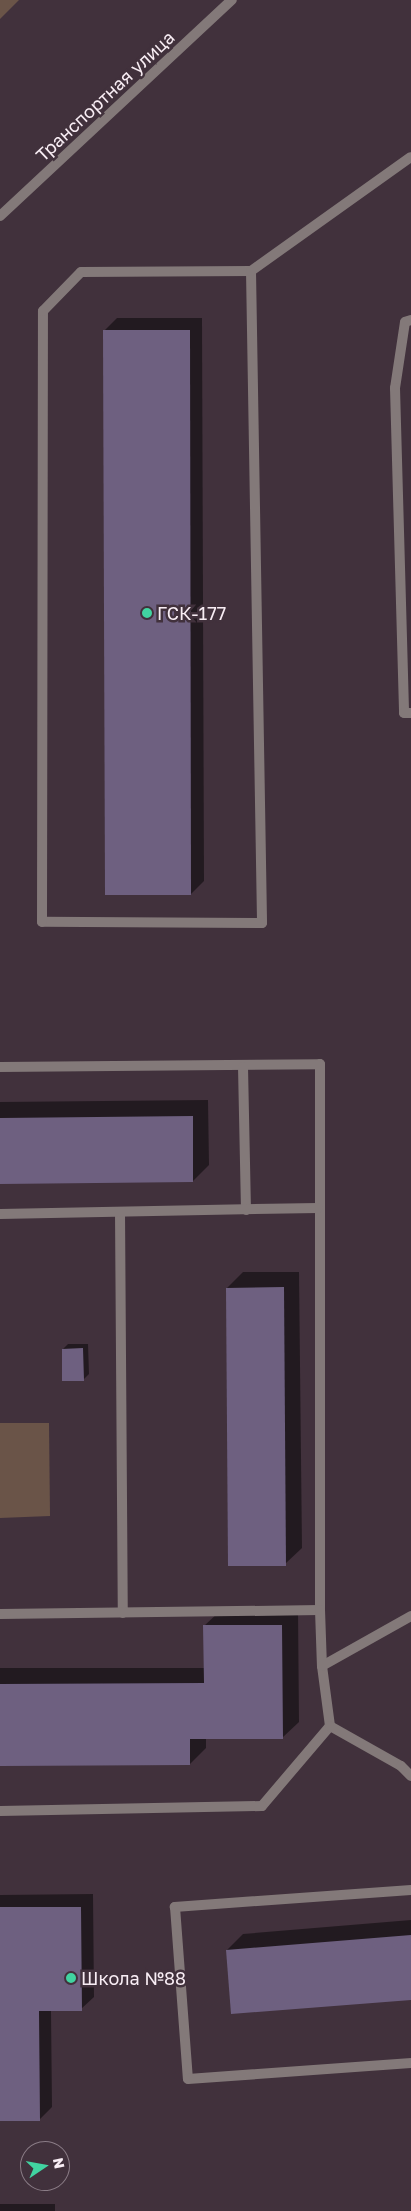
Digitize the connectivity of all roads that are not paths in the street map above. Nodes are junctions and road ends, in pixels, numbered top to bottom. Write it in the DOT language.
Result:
graph roads {
  1 [pos="232,0"];
  2 [pos="411,157"];
  3 [pos="0,216"];
  4 [pos="251,271"];
  5 [pos="411,320"];
  6 [pos="411,713"];
  7 [pos="0,1067"];
  8 [pos="243,1067"];
  9 [pos="318,1208"];
  10 [pos="246,1210"];
  11 [pos="120,1212"];
  12 [pos="0,1214"];
  13 [pos="320,1610"];
  14 [pos="123,1613"];
  15 [pos="0,1614"];
  16 [pos="411,1616"];
  17 [pos="322,1666"];
  18 [pos="330,1726"];
  19 [pos="411,1776"];
  20 [pos="0,1810"];
  21 [pos="411,1890"];
  22 [pos="411,2063"];
  1 -- 3 [label="street, Транспортная улица"];
  2 -- 4 [label="street"];
  4 -- 4 [label="street"];
  5 -- 6 [label="street"];
  7 -- 8 [label="street"];
  8 -- 9 [label="street"];
  8 -- 10 [label="street"];
  9 -- 10 [label="street"];
  9 -- 13 [label="street"];
  10 -- 11 [label="street"];
  11 -- 12 [label="street"];
  11 -- 14 [label="street"];
  13 -- 14 [label="street"];
  13 -- 17 [label="street"];
  14 -- 15 [label="street"];
  16 -- 17 [label="street"];
  17 -- 18 [label="street"];
  18 -- 19 [label="street"];
  18 -- 20 [label="street"];
  21 -- 22 [label="street"];
}
